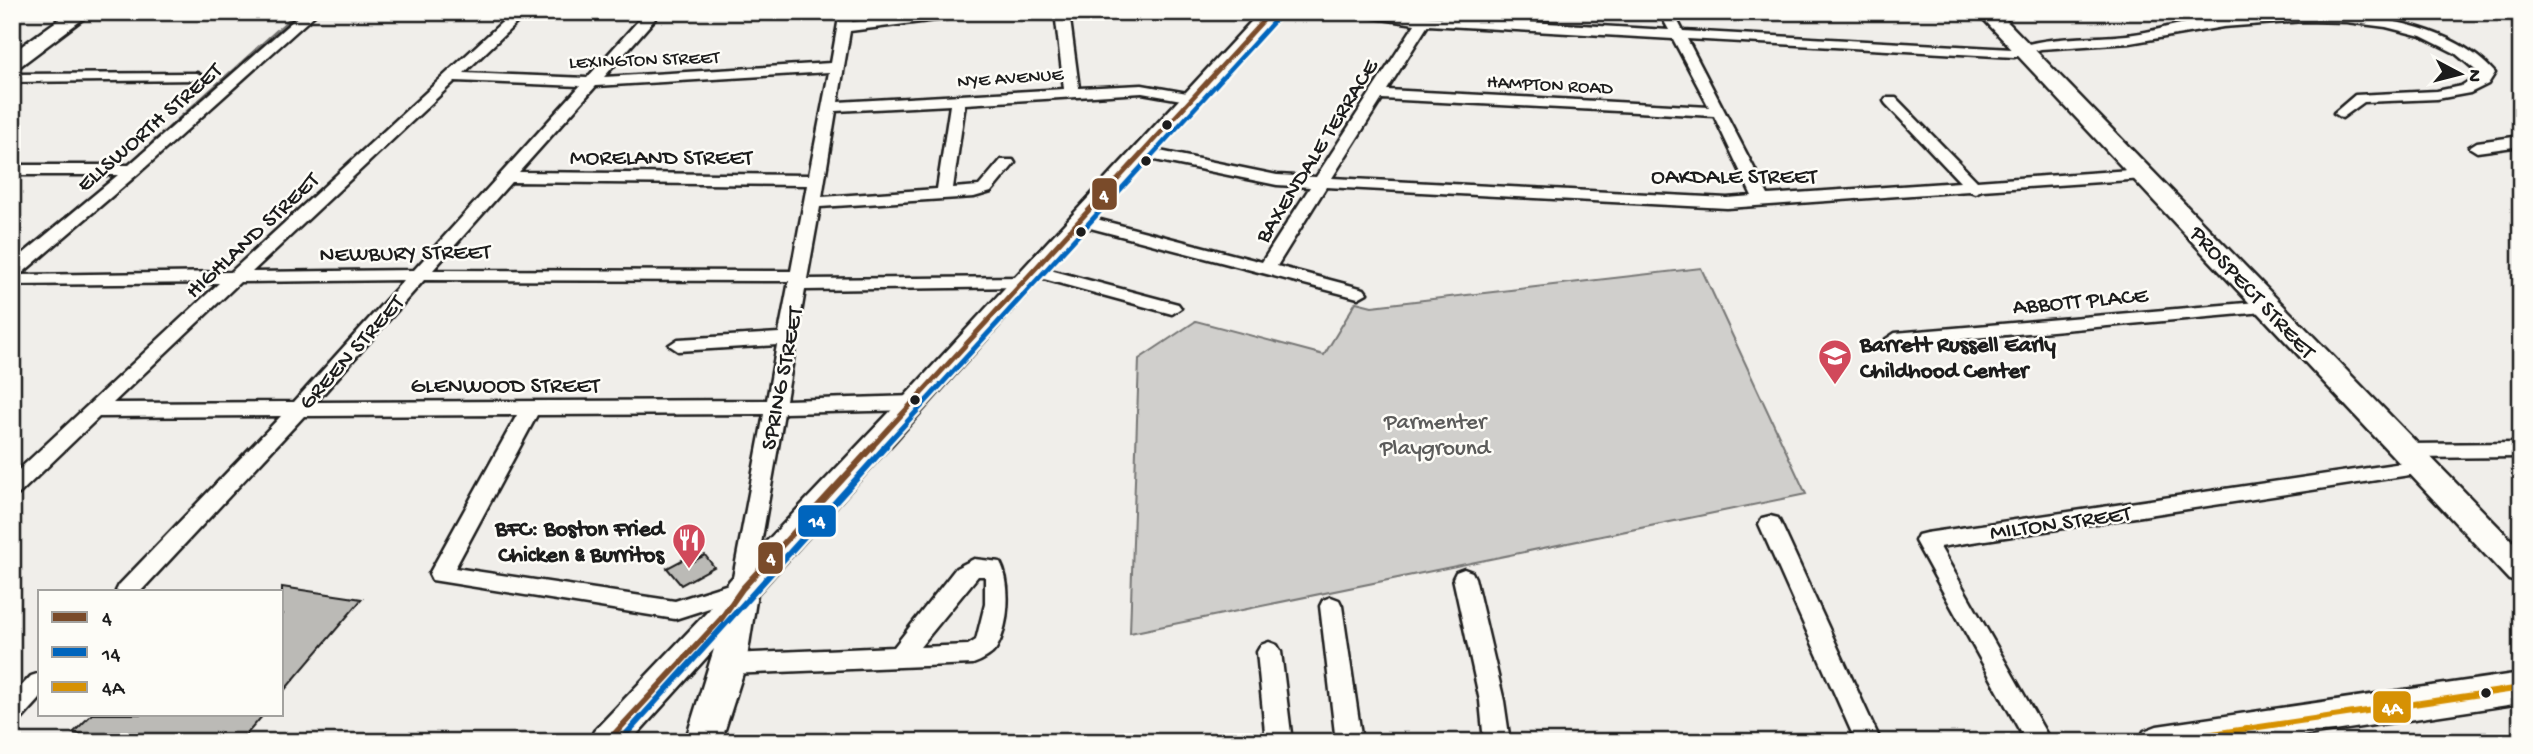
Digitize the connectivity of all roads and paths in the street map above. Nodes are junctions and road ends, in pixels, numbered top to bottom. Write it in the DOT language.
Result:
graph roads {
  1 [pos="82,12"];
  2 [pos="311,12"];
  3 [pos="521,12"];
  4 [pos="654,12"];
  5 [pos="968,12"];
  6 [pos="1062,12"];
  7 [pos="1233,12"];
  8 [pos="1362,12"];
  9 [pos="1665,12"];
  10 [pos="1987,12"];
  11 [pos="1269,15"];
  12 [pos="847,20"];
  13 [pos="1424,20"];
  14 [pos="1679,35"];
  15 [pos="2022,49"];
  16 [pos="12,63"];
  17 [pos="837,67"];
  18 [pos="197,77"];
  19 [pos="452,77"];
  20 [pos="12,78"];
  21 [pos="589,82"];
  22 [pos="1072,91"];
  23 [pos="1378,93"];
  24 [pos="1193,98"];
  25 [pos="958,99"];
  26 [pos="1891,101"];
  27 [pos="830,107"];
  28 [pos="1719,112"];
  29 [pos="2342,113"];
  30 [pos="2521,141"];
  31 [pos="2477,147"];
  32 [pos="1145,153"];
  33 [pos="1007,163"];
  34 [pos="12,170"];
  35 [pos="133,170"];
  36 [pos="2144,174"];
  37 [pos="506,177"];
  38 [pos="816,180"];
  39 [pos="1323,182"];
  40 [pos="1975,188"];
  41 [pos="944,194"];
  42 [pos="813,202"];
  43 [pos="1763,202"];
  44 [pos="1081,220"];
  45 [pos="1266,269"];
  46 [pos="12,272"];
  47 [pos="418,275"];
  48 [pos="1030,276"];
  49 [pos="236,279"];
  50 [pos="12,280"];
  51 [pos="798,280"];
  52 [pos="1358,292"];
  53 [pos="2269,307"];
  54 [pos="1172,308"];
  55 [pos="786,339"];
  56 [pos="1895,339"];
  57 [pos="678,345"];
  58 [pos="915,404"];
  59 [pos="776,407"];
  60 [pos="530,409"];
  61 [pos="95,410"];
  62 [pos="298,410"];
  63 [pos="2521,450"];
  64 [pos="2414,459"];
  65 [pos="12,489"];
  66 [pos="1770,524"];
  67 [pos="2521,570"];
  68 [pos="1464,578"];
  69 [pos="742,589"];
  70 [pos="128,590"];
  71 [pos="1331,606"];
  72 [pos="1269,652"];
  73 [pos="901,657"];
  74 [pos="729,664"];
  75 [pos="38,685"];
  76 [pos="2521,688"];
  77 [pos="12,713"];
  78 [pos="607,742"];
  79 [pos="703,742"];
  80 [pos="1279,742"];
  81 [pos="1349,742"];
  82 [pos="1497,742"];
  83 [pos="1869,742"];
  84 [pos="2039,742"];
  85 [pos="2157,742"];
  1 -- 16 [label="street"];
  2 -- 35 [label="street, ELLSWORTH STREET"];
  3 -- 19 [label="street, HIGHLAND STREET"];
  4 -- 21 [label="street, GREEN STREET"];
  5 -- 12 [label="street"];
  6 -- 22 [label="street"];
  7 -- 11 [label="street"];
  8 -- 13 [label="street"];
  9 -- 14 [label="street"];
  10 -- 15 [label="street, PROSPECT STREET"];
  11 -- 24 [label="street"];
  12 -- 17 [label="street, SPRING STREET"];
  13 -- 14 [label="street"];
  13 -- 23 [label="street, BAXENDALE TERRACE"];
  14 -- 15 [label="street"];
  14 -- 28 [label="street"];
  15 -- 29 [label="street"];
  15 -- 36 [label="street, PROSPECT STREET"];
  17 -- 21 [label="street, LEXINGTON STREET"];
  17 -- 27 [label="street, SPRING STREET"];
  18 -- 20 [label="street"];
  19 -- 21 [label="street, LEXINGTON STREET"];
  19 -- 49 [label="street, HIGHLAND STREET"];
  21 -- 37 [label="street, GREEN STREET"];
  22 -- 24 [label="street, NYE AVENUE"];
  22 -- 25 [label="street, NYE AVENUE"];
  23 -- 28 [label="street, HAMPTON ROAD"];
  23 -- 39 [label="street, BAXENDALE TERRACE"];
  24 -- 32 [label="street"];
  25 -- 27 [label="street, NYE AVENUE"];
  25 -- 41 [label="street"];
  26 -- 40 [label="street"];
  27 -- 38 [label="street, SPRING STREET"];
  28 -- 43 [label="street"];
  30 -- 31 [label="street"];
  32 -- 39 [label="street"];
  32 -- 44 [label="street"];
  33 -- 41 [label="street"];
  34 -- 35 [label="street"];
  35 -- 46 [label="street, ELLSWORTH STREET"];
  36 -- 40 [label="street, OAKDALE STREET"];
  36 -- 53 [label="street, PROSPECT STREET"];
  37 -- 38 [label="street, MORELAND STREET"];
  37 -- 47 [label="street, GREEN STREET"];
  38 -- 42 [label="street, SPRING STREET"];
  39 -- 43 [label="street, OAKDALE STREET"];
  39 -- 45 [label="street, BAXENDALE TERRACE"];
  40 -- 43 [label="street, OAKDALE STREET"];
  41 -- 42 [label="street"];
  42 -- 51 [label="street, SPRING STREET"];
  44 -- 45 [label="street"];
  44 -- 48 [label="street"];
  45 -- 52 [label="street"];
  47 -- 49 [label="street, NEWBURY STREET"];
  47 -- 51 [label="street, NEWBURY STREET"];
  47 -- 62 [label="street, GREEN STREET"];
  48 -- 51 [label="street, NEWBURY STREET"];
  48 -- 54 [label="street, NEWBURY STREET"];
  48 -- 58 [label="street"];
  49 -- 50 [label="street, NEWBURY STREET"];
  49 -- 61 [label="street, HIGHLAND STREET"];
  51 -- 55 [label="street, SPRING STREET"];
  53 -- 56 [label="street, ABBOTT PLACE"];
  53 -- 64 [label="street, PROSPECT STREET"];
  55 -- 57 [label="street"];
  55 -- 59 [label="street, SPRING STREET"];
  58 -- 59 [label="street, GLENWOOD STREET"];
  58 -- 69 [label="street"];
  59 -- 60 [label="street, GLENWOOD STREET"];
  59 -- 69 [label="street, SPRING STREET"];
  60 -- 62 [label="street, GLENWOOD STREET"];
  60 -- 69 [label="street"];
  61 -- 62 [label="street, GLENWOOD STREET"];
  61 -- 65 [label="street, HIGHLAND STREET"];
  62 -- 70 [label="street, GREEN STREET"];
  63 -- 64 [label="street"];
  64 -- 67 [label="street, PROSPECT STREET"];
  64 -- 84 [label="street, MILTON STREET"];
  66 -- 83 [label="street"];
  68 -- 82 [label="street"];
  69 -- 74 [label="street, SPRING STREET"];
  69 -- 78 [label="street"];
  71 -- 81 [label="street"];
  72 -- 80 [label="street"];
  73 -- 73 [label="street"];
  73 -- 74 [label="street"];
  74 -- 79 [label="street, SPRING STREET"];
  75 -- 77 [label="street"];
  76 -- 85 [label="street"];
}
